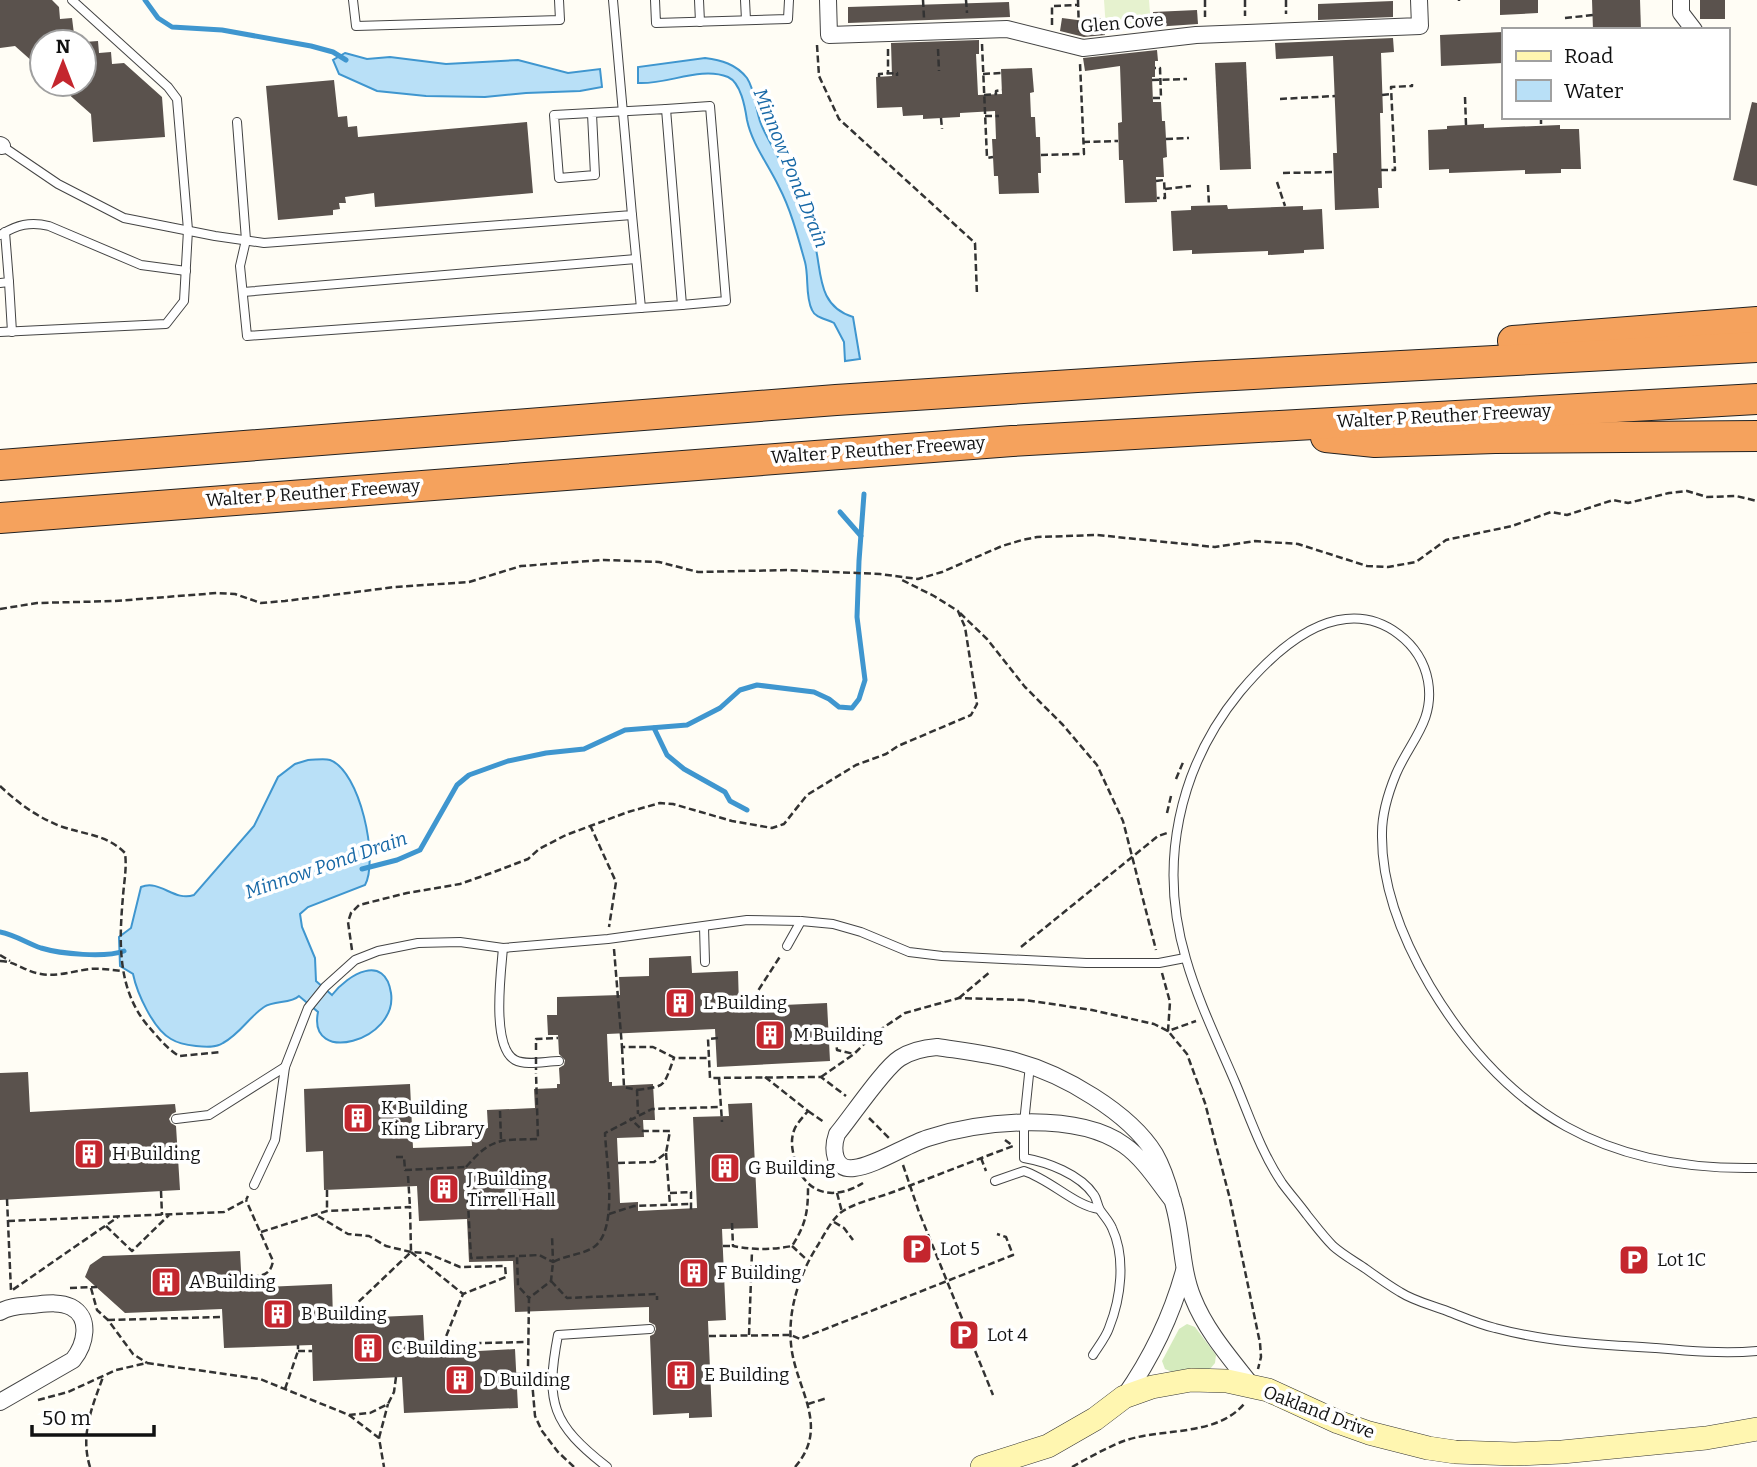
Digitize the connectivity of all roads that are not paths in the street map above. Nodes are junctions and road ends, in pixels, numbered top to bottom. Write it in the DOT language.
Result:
graph roads {
  1 [pos="72,0"];
  2 [pos="353,0"];
  3 [pos="559,0"];
  4 [pos="612,0"];
  5 [pos="655,0"];
  6 [pos="699,0"];
  7 [pos="745,0"];
  8 [pos="789,0"];
  9 [pos="828,0"];
  10 [pos="1419,0"];
  11 [pos="1681,0"];
  12 [pos="746,20"];
  13 [pos="700,22"];
  14 [pos="1692,28"];
  15 [pos="666,109"];
  16 [pos="624,112"];
  17 [pos="592,114"];
  18 [pos="237,122"];
  19 [pos="1,146"];
  20 [pos="632,215"];
  21 [pos="188,230"];
  22 [pos="2,233"];
  23 [pos="246,240"];
  24 [pos="636,259"];
  25 [pos="186,271"];
  26 [pos="5,282"];
  27 [pos="243,292"];
  28 [pos="682,305"];
  29 [pos="641,308"];
  30 [pos="1757,322"];
  31 [pos="0,332"];
  32 [pos="12,332"];
  33 [pos="1757,347"];
  34 [pos="1197,377"];
  35 [pos="1757,399"];
  36 [pos="1225,428"];
  37 [pos="1757,436"];
  38 [pos="0,465"];
  39 [pos="0,518"];
  40 [pos="801,921"];
  41 [pos="704,927"];
  42 [pos="787,946"];
  43 [pos="503,948"];
  44 [pos="1185,958"];
  45 [pos="705,962"];
  46 [pos="559,1061"];
  47 [pos="1030,1065"];
  48 [pos="285,1067"];
  49 [pos="176,1119"];
  50 [pos="1024,1124"];
  51 [pos="1024,1158"];
  52 [pos="1757,1168"];
  53 [pos="1024,1171"];
  54 [pos="995,1181"];
  55 [pos="254,1185"];
  56 [pos="1173,1201"];
  57 [pos="1099,1209"];
  58 [pos="1185,1268"];
  59 [pos="0,1312"];
  60 [pos="650,1329"];
  61 [pos="1757,1351"];
  62 [pos="1093,1355"];
  63 [pos="1252,1386"];
  64 [pos="1124,1397"];
  65 [pos="0,1402"];
  66 [pos="1757,1429"];
  67 [pos="607,1467"];
  68 [pos="982,1467"];
  1 -- 21 [label="lane"];
  2 -- 3 [label="lane"];
  4 -- 16 [label="lane"];
  5 -- 13 [label="lane"];
  6 -- 13 [label="lane"];
  7 -- 12 [label="lane"];
  8 -- 12 [label="lane"];
  9 -- 10 [label="street, Glen Cove"];
  11 -- 14 [label="street"];
  12 -- 13 [label="lane"];
  15 -- 16 [label="lane"];
  15 -- 28 [label="lane"];
  15 -- 28 [label="lane"];
  16 -- 17 [label="lane"];
  16 -- 20 [label="lane"];
  17 -- 17 [label="lane"];
  18 -- 23 [label="lane"];
  19 -- 21 [label="lane"];
  20 -- 23 [label="lane"];
  20 -- 24 [label="lane"];
  21 -- 23 [label="lane"];
  21 -- 25 [label="lane"];
  22 -- 25 [label="lane"];
  22 -- 26 [label="lane"];
  23 -- 27 [label="lane"];
  24 -- 27 [label="lane"];
  24 -- 29 [label="lane"];
  25 -- 32 [label="lane"];
  26 -- 32 [label="lane"];
  27 -- 29 [label="lane"];
  28 -- 29 [label="lane"];
  30 -- 34 [label="highway"];
  31 -- 32 [label="lane"];
  33 -- 34 [label="highway"];
  34 -- 38 [label="highway"];
  35 -- 36 [label="highway, Walter P Reuther Freeway"];
  36 -- 37 [label="highway"];
  36 -- 39 [label="highway, Walter P Reuther Freeway"];
  40 -- 41 [label="lane"];
  40 -- 42 [label="lane"];
  40 -- 44 [label="lane"];
  41 -- 43 [label="lane"];
  41 -- 45 [label="lane"];
  43 -- 46 [label="lane"];
  43 -- 48 [label="lane"];
  44 -- 52 [label="lane"];
  44 -- 61 [label="lane"];
  47 -- 50 [label="lane"];
  47 -- 50 [label="street"];
  47 -- 56 [label="street"];
  48 -- 49 [label="lane"];
  48 -- 55 [label="lane"];
  50 -- 51 [label="lane"];
  50 -- 56 [label="street"];
  51 -- 53 [label="lane"];
  51 -- 57 [label="lane"];
  53 -- 54 [label="lane"];
  53 -- 57 [label="lane"];
  56 -- 58 [label="street"];
  57 -- 62 [label="lane"];
  58 -- 63 [label="street"];
  58 -- 64 [label="street"];
  59 -- 65 [label="street"];
  60 -- 67 [label="lane"];
  63 -- 64 [label="street, Oakland Drive"];
  63 -- 66 [label="street, Oakland Drive"];
  64 -- 68 [label="street, Oakland Drive"];
}
